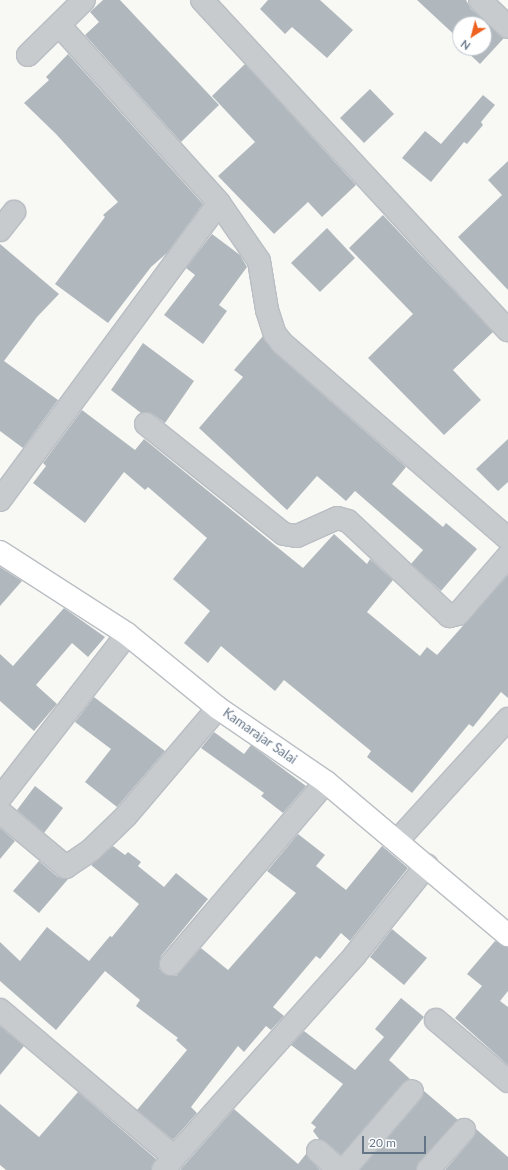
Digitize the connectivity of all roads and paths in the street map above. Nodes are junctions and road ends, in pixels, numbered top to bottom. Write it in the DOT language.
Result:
graph roads {
  1 [pos="84,0"];
  2 [pos="202,0"];
  3 [pos="480,0"];
  4 [pos="59,25"];
  5 [pos="508,27"];
  6 [pos="28,55"];
  7 [pos="219,203"];
  8 [pos="14,212"];
  9 [pos="0,230"];
  10 [pos="508,330"];
  11 [pos="146,424"];
  12 [pos="0,500"];
  13 [pos="508,540"];
  14 [pos="0,552"];
  15 [pos="508,556"];
  16 [pos="127,634"];
  17 [pos="218,708"];
  18 [pos="508,720"];
  19 [pos="326,782"];
  20 [pos="0,798"];
  21 [pos="0,812"];
  22 [pos="398,841"];
  23 [pos="427,866"];
  24 [pos="508,935"];
  25 [pos="171,964"];
  26 [pos="0,1010"];
  27 [pos="436,1020"];
  28 [pos="508,1081"];
  29 [pos="412,1090"];
  30 [pos="464,1130"];
  31 [pos="318,1151"];
  32 [pos="168,1164"];
  33 [pos="339,1170"];
  34 [pos="344,1170"];
  35 [pos="428,1170"];
  1 -- 4 [label="street"];
  2 -- 10 [label="street"];
  3 -- 5 [label="street"];
  4 -- 6 [label="street"];
  4 -- 7 [label="street"];
  7 -- 12 [label="street"];
  7 -- 13 [label="street"];
  8 -- 9 [label="street"];
  11 -- 15 [label="street"];
  14 -- 16 [label="main road, Kamarajar Salai"];
  16 -- 17 [label="main road, Kamarajar Salai"];
  16 -- 20 [label="street"];
  17 -- 19 [label="main road, Kamarajar Salai"];
  17 -- 21 [label="street"];
  18 -- 22 [label="street"];
  19 -- 22 [label="main road, Kamarajar Salai"];
  19 -- 25 [label="street"];
  22 -- 23 [label="main road, Kamarajar Salai"];
  23 -- 24 [label="main road, Kamarajar Salai"];
  23 -- 32 [label="street"];
  26 -- 32 [label="street"];
  27 -- 28 [label="street"];
  29 -- 34 [label="street"];
  30 -- 35 [label="street"];
  31 -- 33 [label="street"];
}
